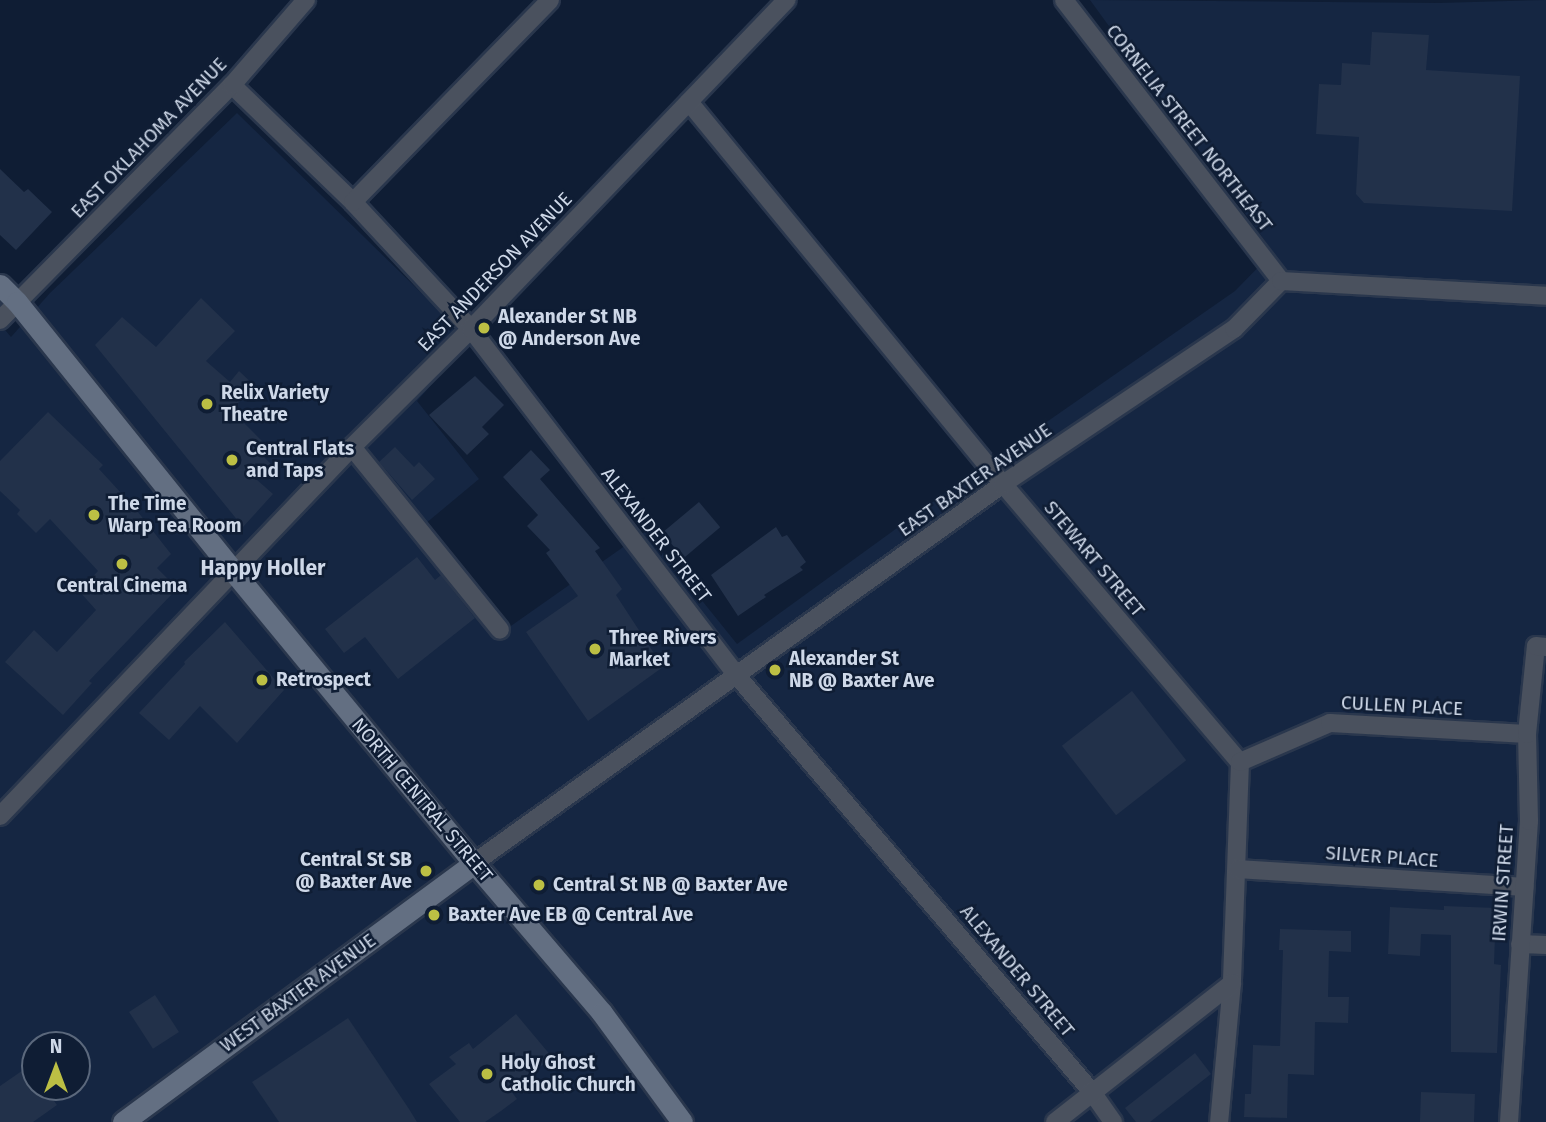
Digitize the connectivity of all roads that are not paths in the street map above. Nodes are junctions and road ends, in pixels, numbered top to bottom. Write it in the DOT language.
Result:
graph roads {
  1 [pos="306,0"];
  2 [pos="550,0"];
  3 [pos="787,0"];
  4 [pos="1064,0"];
  5 [pos="232,85"];
  6 [pos="689,102"];
  7 [pos="353,202"];
  8 [pos="1281,281"];
  9 [pos="0,285"];
  10 [pos="1546,296"];
  11 [pos="17,302"];
  12 [pos="0,320"];
  13 [pos="471,329"];
  14 [pos="352,447"];
  15 [pos="1003,484"];
  16 [pos="233,571"];
  17 [pos="500,630"];
  18 [pos="1541,647"];
  19 [pos="738,677"];
  20 [pos="1527,734"];
  21 [pos="1240,762"];
  22 [pos="0,816"];
  23 [pos="474,863"];
  24 [pos="1238,869"];
  25 [pos="1524,887"];
  26 [pos="1520,944"];
  27 [pos="1546,945"];
  28 [pos="1233,984"];
  29 [pos="1091,1092"];
  30 [pos="123,1122"];
  31 [pos="682,1122"];
  32 [pos="1055,1122"];
  33 [pos="1114,1122"];
  34 [pos="1219,1122"];
  35 [pos="1509,1122"];
  1 -- 5 [label="street, EAST OKLAHOMA AVENUE"];
  2 -- 7 [label="street"];
  3 -- 6 [label="street, EAST ANDERSON AVENUE"];
  4 -- 8 [label="street, CORNELIA STREET NORTHEAST"];
  5 -- 7 [label="street, ALEXANDER STREET"];
  5 -- 11 [label="street, EAST OKLAHOMA AVENUE"];
  6 -- 13 [label="street, EAST ANDERSON AVENUE"];
  6 -- 15 [label="street, STEWART STREET"];
  7 -- 13 [label="street, ALEXANDER STREET"];
  8 -- 10 [label="street"];
  8 -- 15 [label="street, EAST BAXTER AVENUE"];
  9 -- 11 [label="main road, NORTH CENTRAL STREET"];
  11 -- 12 [label="street, EAST OKLAHOMA AVENUE"];
  11 -- 16 [label="main road, NORTH CENTRAL STREET"];
  13 -- 14 [label="street, EAST ANDERSON AVENUE"];
  13 -- 19 [label="street, ALEXANDER STREET"];
  14 -- 16 [label="street, EAST ANDERSON AVENUE"];
  14 -- 17 [label="street"];
  15 -- 19 [label="street, EAST BAXTER AVENUE"];
  15 -- 21 [label="street, STEWART STREET"];
  16 -- 22 [label="street, EAST ANDERSON AVENUE"];
  16 -- 23 [label="main road, NORTH CENTRAL STREET"];
  18 -- 20 [label="street, IRWIN STREET"];
  19 -- 23 [label="street, EAST BAXTER AVENUE"];
  19 -- 29 [label="street, ALEXANDER STREET"];
  20 -- 21 [label="street, CULLEN PLACE"];
  20 -- 25 [label="street, IRWIN STREET"];
  21 -- 24 [label="street"];
  23 -- 30 [label="main road, WEST BAXTER AVENUE"];
  23 -- 31 [label="main road, NORTH CENTRAL STREET"];
  24 -- 25 [label="street, SILVER PLACE"];
  24 -- 28 [label="street"];
  25 -- 26 [label="street, IRWIN STREET"];
  26 -- 27 [label="street"];
  26 -- 35 [label="street, IRWIN STREET"];
  28 -- 29 [label="street"];
  28 -- 34 [label="street"];
  29 -- 32 [label="street"];
  29 -- 33 [label="street, ALEXANDER STREET"];
}
